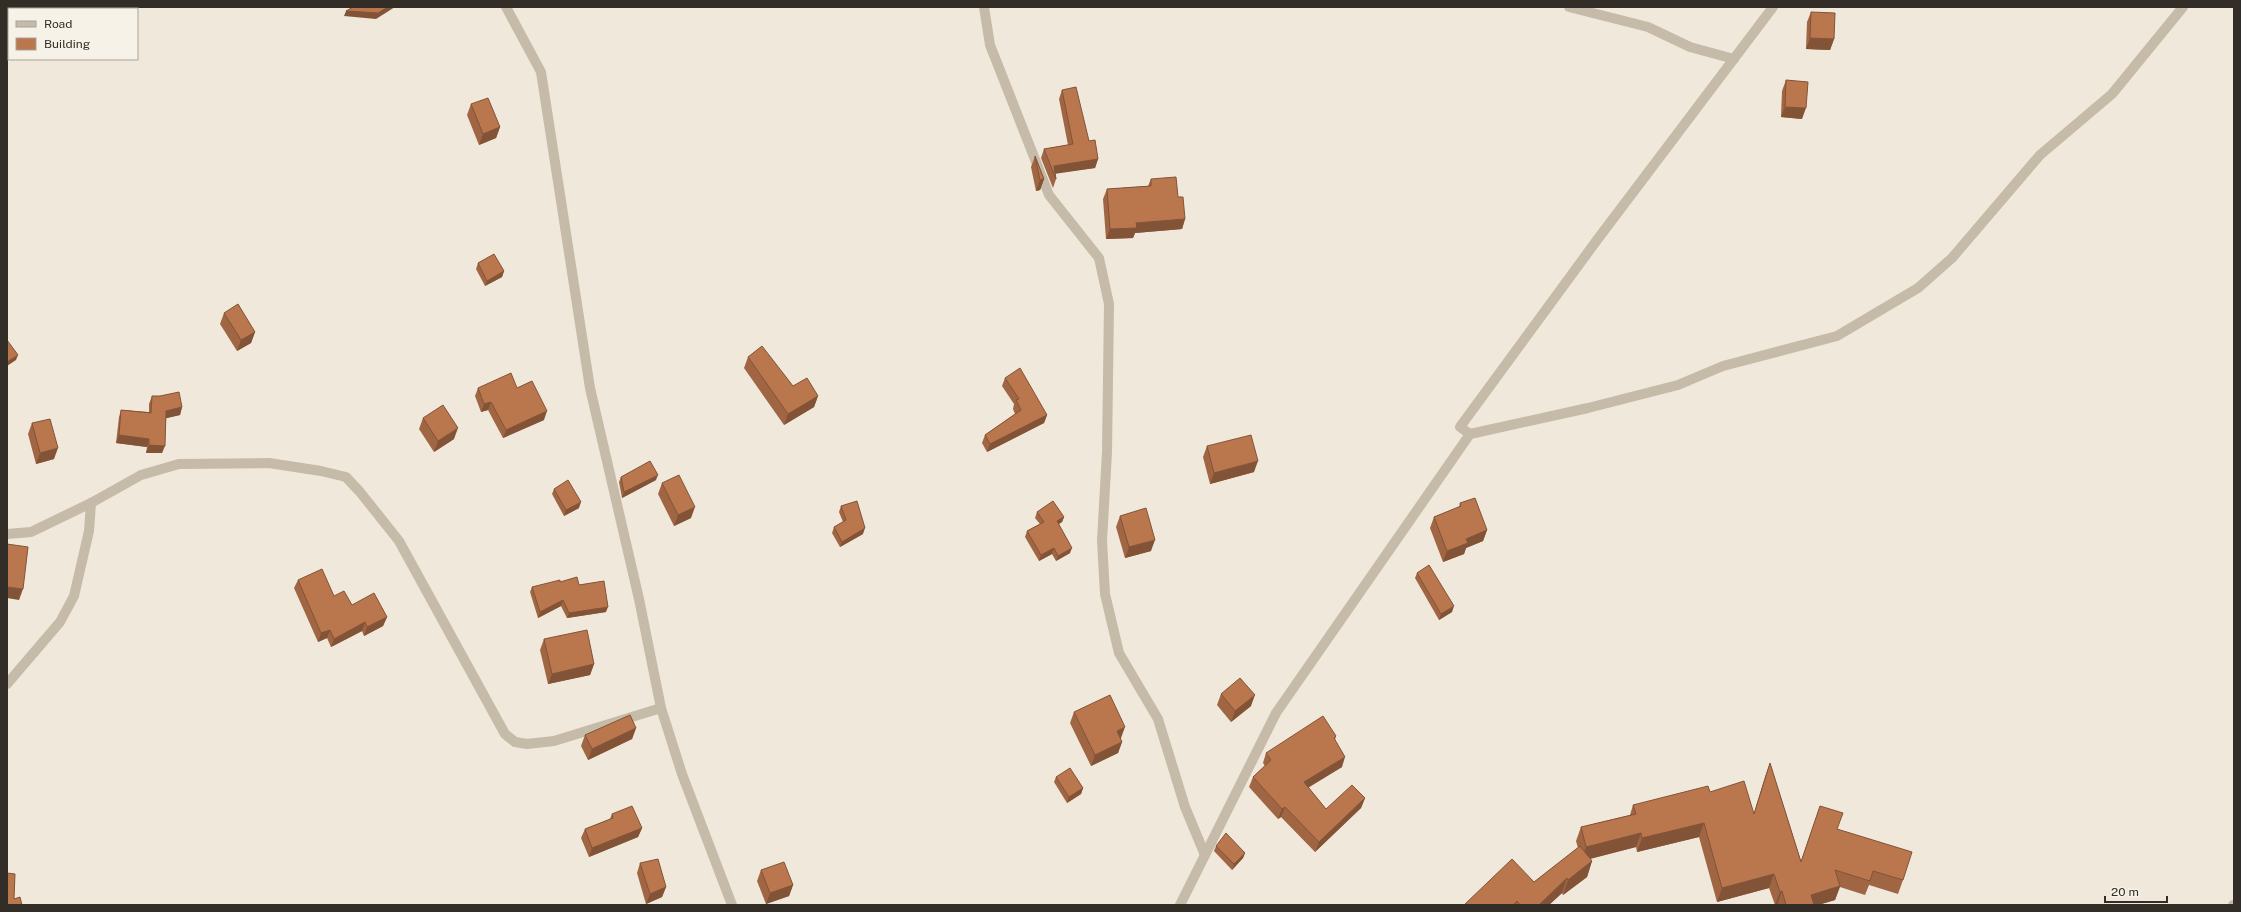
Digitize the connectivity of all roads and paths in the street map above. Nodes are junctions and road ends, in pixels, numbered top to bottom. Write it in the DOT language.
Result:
graph roads {
  1 [pos="506,7"];
  2 [pos="984,7"];
  3 [pos="1569,7"];
  4 [pos="1773,7"];
  5 [pos="2183,7"];
  6 [pos="1734,59"];
  7 [pos="1470,434"];
  8 [pos="91,503"];
  9 [pos="7,534"];
  10 [pos="7,684"];
  11 [pos="661,708"];
  12 [pos="1205,855"];
  13 [pos="732,905"];
  14 [pos="1180,905"];
  1 -- 11 [label="street"];
  2 -- 12 [label="street"];
  3 -- 6 [label="street"];
  4 -- 6 [label="street"];
  5 -- 7 [label="street"];
  6 -- 7 [label="street"];
  7 -- 12 [label="street"];
  8 -- 9 [label="street"];
  8 -- 10 [label="street"];
  8 -- 11 [label="street"];
  11 -- 13 [label="street"];
  12 -- 14 [label="street"];
}
